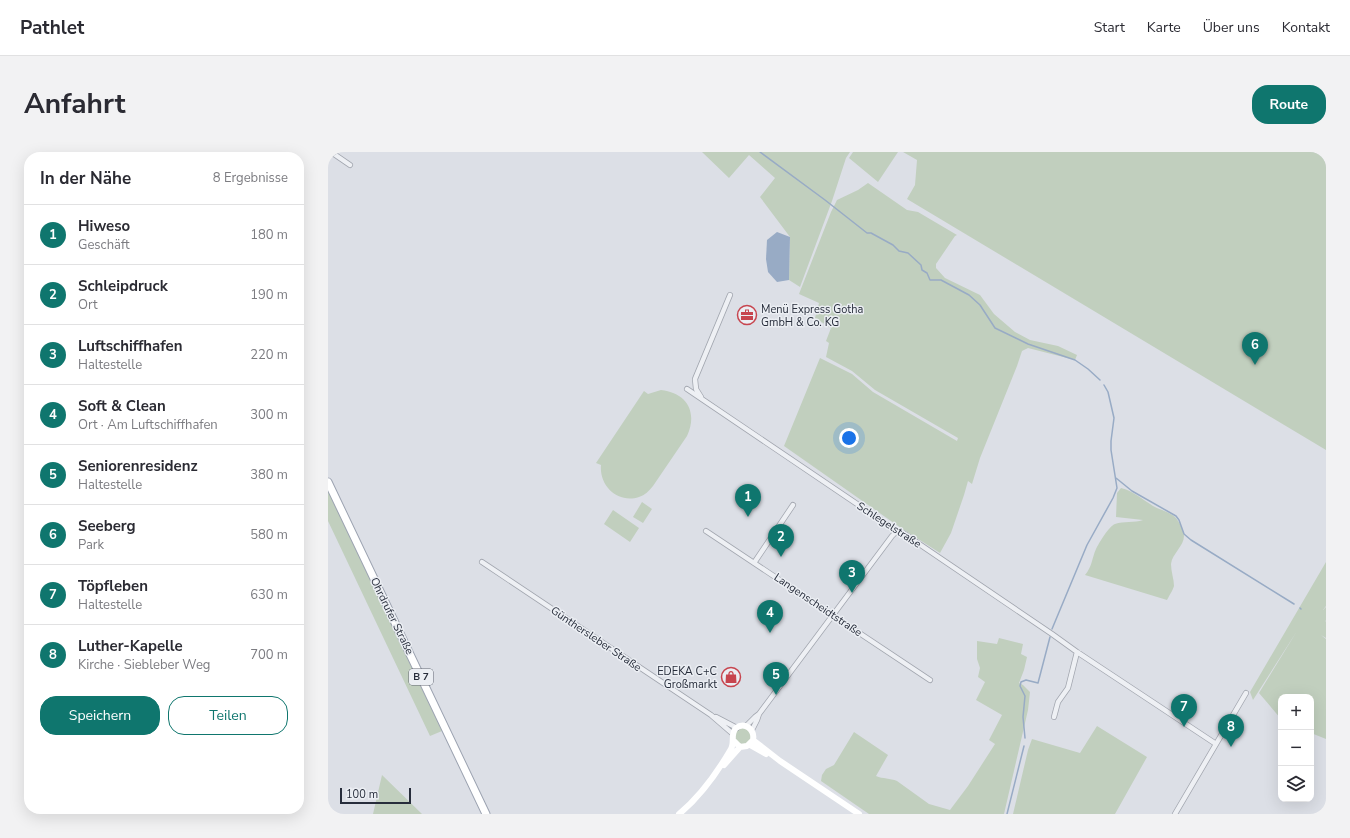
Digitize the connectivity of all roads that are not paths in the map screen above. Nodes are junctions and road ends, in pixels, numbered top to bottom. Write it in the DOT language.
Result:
graph roads {
  1 [pos="331,152"];
  2 [pos="350,165"];
  3 [pos="730,295"];
  4 [pos="687,389"];
  5 [pos="701,398"];
  6 [pos="328,482"];
  7 [pos="793,505"];
  8 [pos="706,531"];
  9 [pos="897,532"];
  10 [pos="482,562"];
  11 [pos="754,563"];
  12 [pos="832,615"];
  13 [pos="1077,652"];
  14 [pos="930,680"];
  15 [pos="1246,693"];
  16 [pos="1054,717"];
  17 [pos="749,728"];
  18 [pos="735,731"];
  19 [pos="734,741"];
  20 [pos="751,742"];
  21 [pos="1216,744"];
  22 [pos="740,746"];
  23 [pos="721,767"];
  24 [pos="486,814"];
  25 [pos="679,814"];
  26 [pos="859,814"];
  27 [pos="1175,814"];
  1 -- 2 [label="street"];
  3 -- 5 [label="street"];
  4 -- 5 [label="street, Schlegelstraße"];
  5 -- 9 [label="street, Schlegelstraße"];
  6 -- 24 [label="main road, Ohrdrufer Straße / B 7"];
  7 -- 11 [label="street"];
  8 -- 11 [label="street, Langenscheidtstraße"];
  9 -- 12 [label="street"];
  9 -- 13 [label="street, Schlegelstraße"];
  10 -- 18 [label="street, Günthersleber Straße"];
  11 -- 12 [label="street, Langenscheidtstraße"];
  12 -- 14 [label="street, Langenscheidtstraße"];
  12 -- 17 [label="street"];
  13 -- 16 [label="street"];
  13 -- 21 [label="street, Schlegelstraße"];
  15 -- 21 [label="street"];
  17 -- 18 [label="main road"];
  17 -- 20 [label="main road"];
  18 -- 19 [label="main road"];
  19 -- 22 [label="main road"];
  19 -- 23 [label="main road"];
  20 -- 22 [label="main road"];
  20 -- 26 [label="main road"];
  21 -- 27 [label="street"];
  22 -- 23 [label="main road"];
  23 -- 25 [label="main road"];
}
